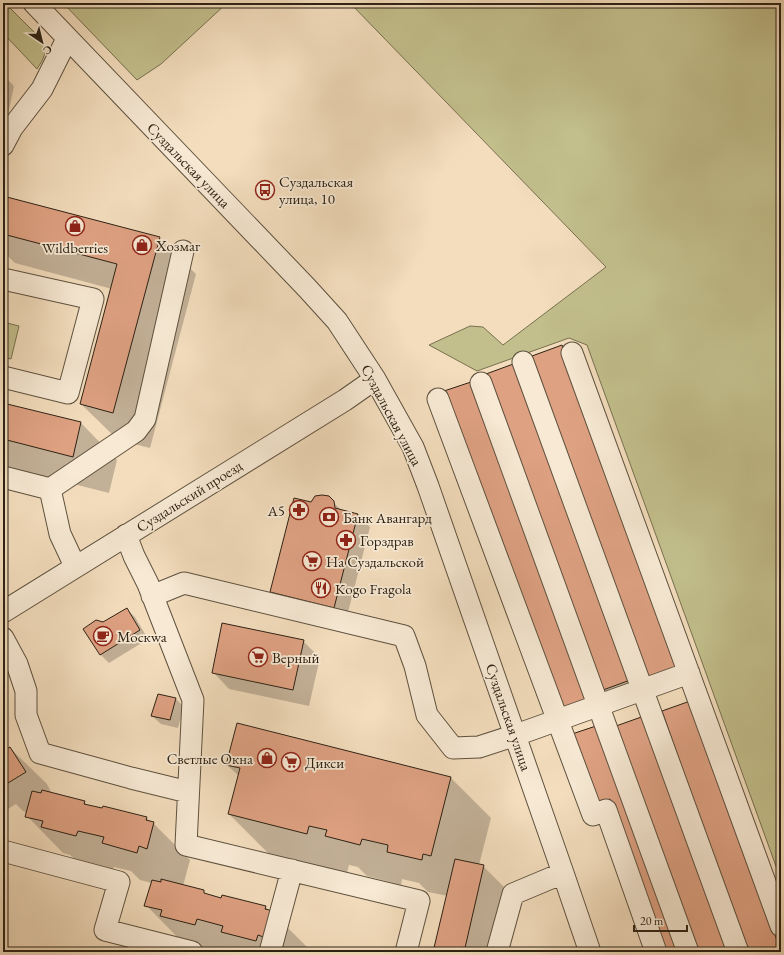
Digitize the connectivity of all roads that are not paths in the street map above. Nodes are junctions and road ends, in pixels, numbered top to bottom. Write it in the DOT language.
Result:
graph roads {
  1 [pos="34,3"];
  2 [pos="68,39"];
  3 [pos="6,133"];
  4 [pos="183,251"];
  5 [pos="3,279"];
  6 [pos="572,353"];
  7 [pos="523,362"];
  8 [pos="3,377"];
  9 [pos="375,379"];
  10 [pos="481,383"];
  11 [pos="438,399"];
  12 [pos="3,477"];
  13 [pos="50,489"];
  14 [pos="126,535"];
  15 [pos="75,566"];
  16 [pos="152,596"];
  17 [pos="3,612"];
  18 [pos="3,638"];
  19 [pos="10,671"];
  20 [pos="689,673"];
  21 [pos="642,690"];
  22 [pos="599,706"];
  23 [pos="558,721"];
  24 [pos="516,735"];
  25 [pos="188,792"];
  26 [pos="3,852"];
  27 [pos="292,870"];
  28 [pos="564,873"];
  29 [pos="781,926"];
  30 [pos="192,952"];
  31 [pos="270,952"];
  32 [pos="406,952"];
  33 [pos="497,952"];
  34 [pos="590,952"];
  35 [pos="656,952"];
  36 [pos="688,952"];
  37 [pos="738,952"];
  1 -- 2 [label="street, Суздальская улица"];
  2 -- 3 [label="street"];
  2 -- 9 [label="street, Суздальская улица"];
  4 -- 13 [label="street"];
  5 -- 8 [label="street"];
  6 -- 20 [label="street"];
  7 -- 21 [label="street"];
  9 -- 14 [label="street, Суздальский проезд"];
  9 -- 24 [label="street, Суздальская улица"];
  10 -- 22 [label="street"];
  11 -- 23 [label="street"];
  12 -- 13 [label="street"];
  13 -- 15 [label="street"];
  14 -- 15 [label="street, Суздальский проезд"];
  14 -- 16 [label="street"];
  15 -- 17 [label="street, Суздальский проезд"];
  16 -- 24 [label="street"];
  16 -- 25 [label="street"];
  18 -- 19 [label="street"];
  19 -- 25 [label="street"];
  20 -- 21 [label="street"];
  20 -- 29 [label="street"];
  21 -- 22 [label="street"];
  21 -- 37 [label="street"];
  22 -- 23 [label="street"];
  22 -- 36 [label="street"];
  23 -- 24 [label="street"];
  23 -- 35 [label="street"];
  24 -- 28 [label="street, Суздальская улица"];
  25 -- 27 [label="street"];
  26 -- 30 [label="street"];
  27 -- 31 [label="street"];
  27 -- 32 [label="street"];
  28 -- 33 [label="street"];
  28 -- 34 [label="street, Суздальская улица"];
}
